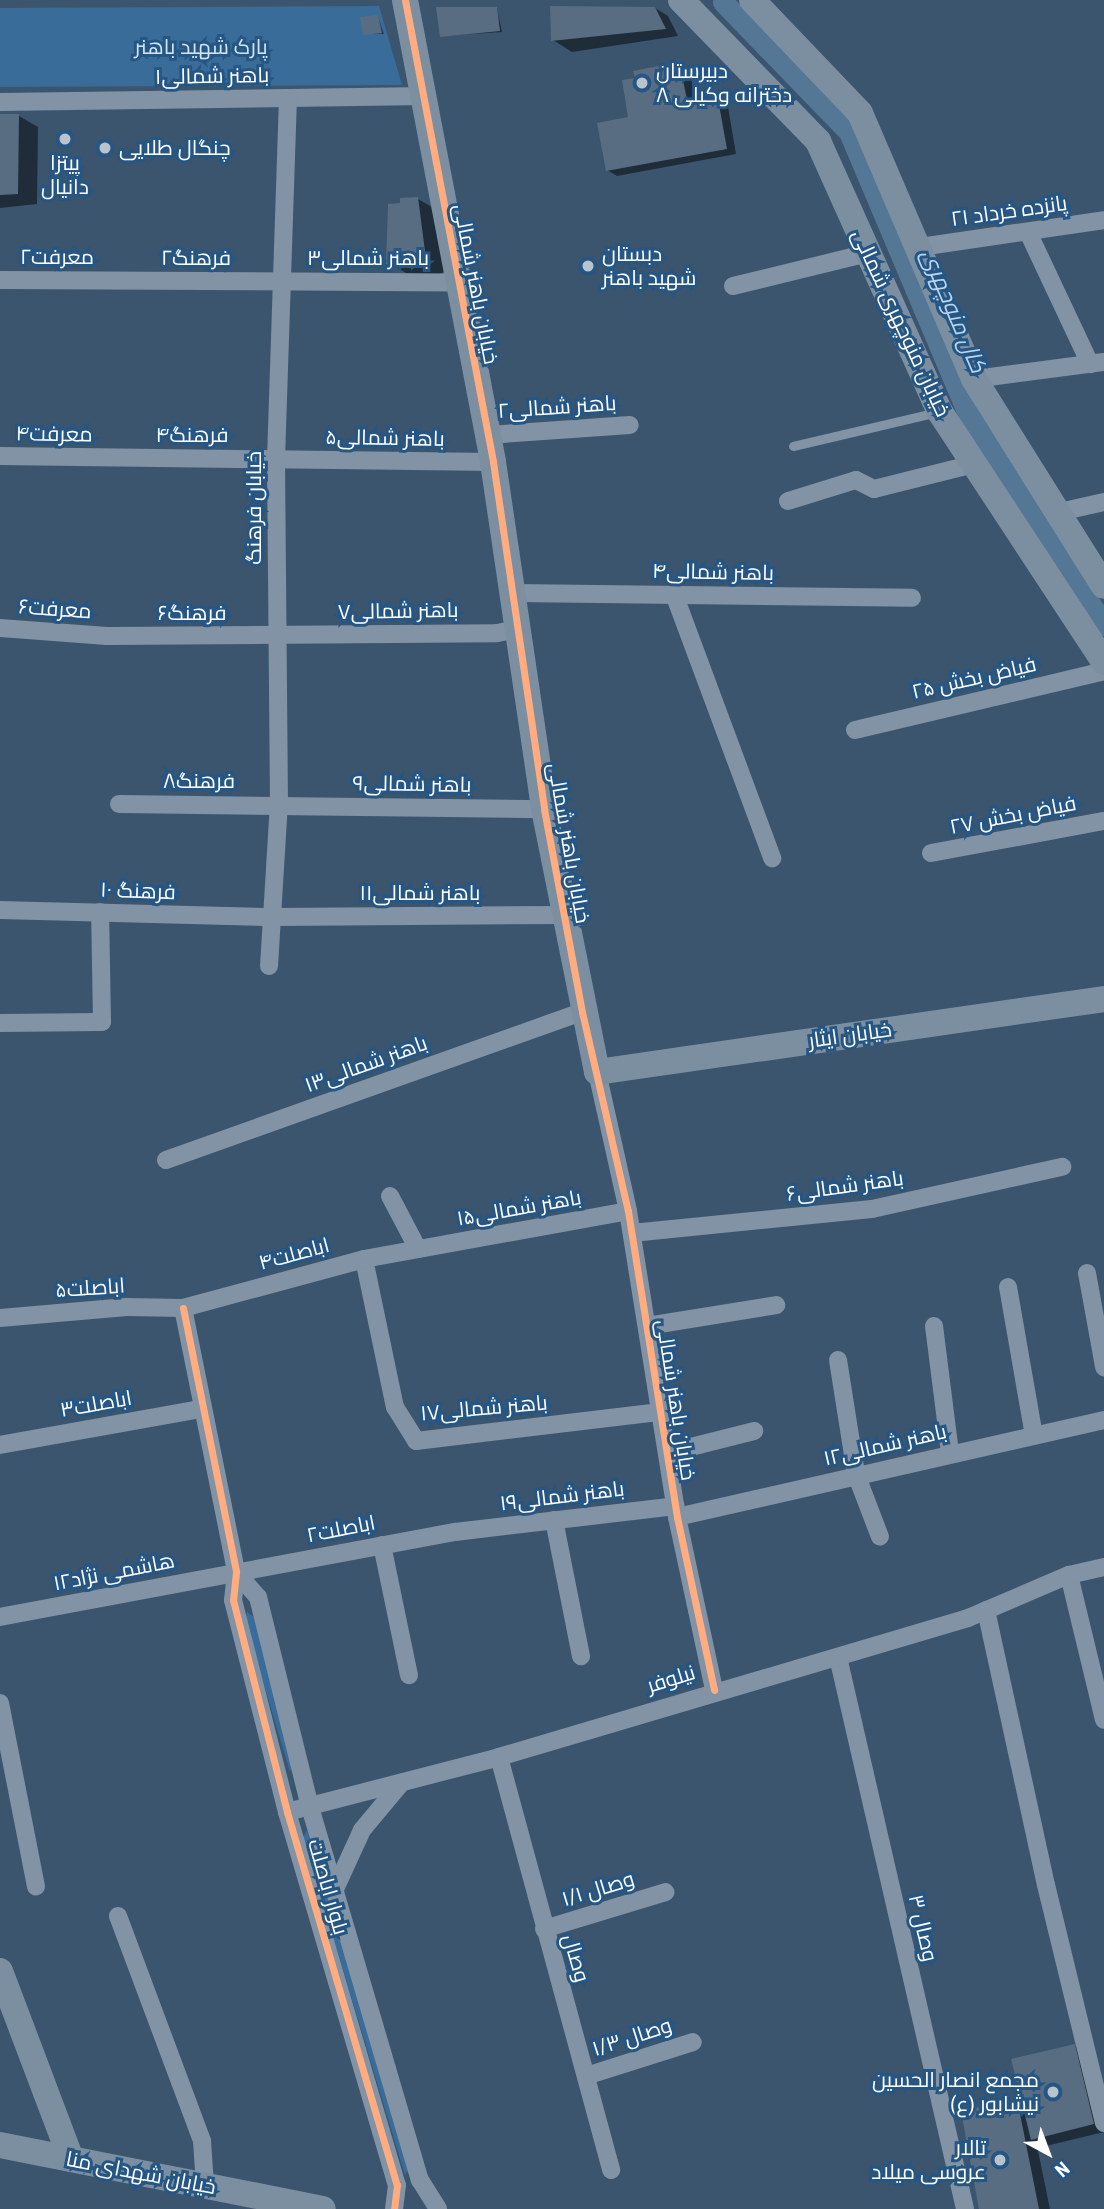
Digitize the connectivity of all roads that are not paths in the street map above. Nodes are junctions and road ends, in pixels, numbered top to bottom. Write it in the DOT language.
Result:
graph roads {
  1 [pos="405,0"];
  2 [pos="681,0"];
  3 [pos="752,0"];
  4 [pos="425,96"];
  5 [pos="288,98"];
  6 [pos="0,102"];
  7 [pos="1104,220"];
  8 [pos="1028,232"];
  9 [pos="919,247"];
  10 [pos="868,253"];
  11 [pos="0,280"];
  12 [pos="114,280"];
  13 [pos="279,280"];
  14 [pos="456,282"];
  15 [pos="733,286"];
  16 [pos="1097,363"];
  17 [pos="974,379"];
  18 [pos="940,412"];
  19 [pos="630,425"];
  20 [pos="488,435"];
  21 [pos="793,446"];
  22 [pos="0,456"];
  23 [pos="108,457"];
  24 [pos="276,459"];
  25 [pos="493,462"];
  26 [pos="974,464"];
  27 [pos="788,501"];
  28 [pos="1104,502"];
  29 [pos="1055,513"];
  30 [pos="1104,586"];
  31 [pos="514,593"];
  32 [pos="674,594"];
  33 [pos="912,598"];
  34 [pos="0,628"];
  35 [pos="518,629"];
  36 [pos="277,635"];
  37 [pos="107,636"];
  38 [pos="1104,662"];
  39 [pos="1104,671"];
  40 [pos="855,730"];
  41 [pos="119,804"];
  42 [pos="279,804"];
  43 [pos="544,809"];
  44 [pos="1104,821"];
  45 [pos="931,853"];
  46 [pos="772,858"];
  47 [pos="0,910"];
  48 [pos="100,912"];
  49 [pos="564,915"];
  50 [pos="275,917"];
  51 [pos="270,966"];
  52 [pos="1104,999"];
  53 [pos="582,1012"];
  54 [pos="0,1023"];
  55 [pos="597,1072"];
  56 [pos="166,1160"];
  57 [pos="1062,1167"];
  58 [pos="390,1196"];
  59 [pos="628,1211"];
  60 [pos="632,1233"];
  61 [pos="418,1249"];
  62 [pos="364,1259"];
  63 [pos="1087,1273"];
  64 [pos="1008,1287"];
  65 [pos="776,1305"];
  66 [pos="183,1308"];
  67 [pos="0,1318"];
  68 [pos="646,1326"];
  69 [pos="934,1326"];
  70 [pos="838,1360"];
  71 [pos="1104,1367"];
  72 [pos="200,1409"];
  73 [pos="660,1412"];
  74 [pos="1104,1420"];
  75 [pos="754,1431"];
  76 [pos="1034,1436"];
  77 [pos="0,1445"];
  78 [pos="667,1453"];
  79 [pos="950,1454"];
  80 [pos="856,1474"];
  81 [pos="676,1512"];
  82 [pos="554,1520"];
  83 [pos="455,1532"];
  84 [pos="880,1537"];
  85 [pos="382,1545"];
  86 [pos="1104,1567"];
  87 [pos="236,1572"];
  88 [pos="1069,1575"];
  89 [pos="986,1610"];
  90 [pos="0,1617"];
  91 [pos="581,1656"];
  92 [pos="838,1657"];
  93 [pos="409,1675"];
  94 [pos="714,1690"];
  95 [pos="0,1703"];
  96 [pos="1104,1720"];
  97 [pos="499,1757"];
  98 [pos="402,1782"];
  99 [pos="310,1807"];
  100 [pos="287,1812"];
  101 [pos="36,1886"];
  102 [pos="335,1889"];
  103 [pos="666,1892"];
  104 [pos="118,1916"];
  105 [pos="544,1929"];
  106 [pos="0,1971"];
  107 [pos="693,2042"];
  108 [pos="586,2076"];
  109 [pos="1104,2123"];
  110 [pos="0,2145"];
  111 [pos="71,2159"];
  112 [pos="611,2170"];
  113 [pos="421,2180"];
  114 [pos="205,2185"];
  115 [pos="397,2185"];
  116 [pos="323,2209"];
  117 [pos="394,2209"];
  118 [pos="438,2209"];
  119 [pos="965,2209"];
  1 -- 4 [label="street, خیابان باهنر شمالی"];
  2 -- 10 [label="street, خیابان منوچهری شمالی"];
  3 -- 9 [label="street, خیابان منوچهری شمالی"];
  4 -- 5 [label="street, باهنر شمالی۱"];
  4 -- 14 [label="street, خیابان باهنر شمالی"];
  5 -- 6 [label="street, باهنر شمالی۱"];
  5 -- 13 [label="street, خیابان فرهنگ"];
  7 -- 8 [label="street, پانزده خرداد ۲۱"];
  8 -- 9 [label="street, پانزده خرداد ۲۱"];
  8 -- 16 [label="street"];
  9 -- 17 [label="street, خیابان منوچهری شمالی"];
  10 -- 15 [label="street"];
  10 -- 18 [label="street, خیابان منوچهری شمالی"];
  11 -- 12 [label="street, معرفت۲"];
  12 -- 13 [label="street, فرهنگ۲"];
  13 -- 14 [label="street, باهنر شمالی۳"];
  13 -- 24 [label="street, خیابان فرهنگ"];
  14 -- 20 [label="street, خیابان باهنر شمالی"];
  16 -- 17 [label="street"];
  17 -- 29 [label="street, خیابان منوچهری شمالی"];
  18 -- 21 [label="lane"];
  18 -- 26 [label="street, خیابان منوچهری شمالی"];
  19 -- 20 [label="street, باهنر شمالی۲"];
  20 -- 25 [label="street, خیابان باهنر شمالی"];
  22 -- 23 [label="street, معرفت۴"];
  23 -- 24 [label="street, فرهنگ۴"];
  24 -- 25 [label="street, باهنر شمالی۵"];
  24 -- 36 [label="street, خیابان فرهنگ"];
  25 -- 31 [label="street, خیابان باهنر شمالی"];
  26 -- 27 [label="street"];
  26 -- 38 [label="street, خیابان منوچهری شمالی"];
  28 -- 29 [label="street"];
  29 -- 30 [label="street, خیابان منوچهری شمالی"];
  31 -- 32 [label="street, باهنر شمالی۴"];
  31 -- 35 [label="street, خیابان باهنر شمالی"];
  32 -- 33 [label="street, باهنر شمالی۴"];
  32 -- 46 [label="street"];
  34 -- 37 [label="street, معرفت۶"];
  35 -- 36 [label="street, باهنر شمالی۷"];
  35 -- 43 [label="street, خیابان باهنر شمالی"];
  36 -- 37 [label="street, فرهنگ۶"];
  36 -- 42 [label="street, خیابان فرهنگ"];
  39 -- 40 [label="street, فیاض بخش ۲۵"];
  41 -- 42 [label="street, فرهنگ۸"];
  42 -- 43 [label="street, باهنر شمالی۹"];
  42 -- 50 [label="street, خیابان فرهنگ"];
  43 -- 49 [label="street, خیابان باهنر شمالی"];
  44 -- 45 [label="street, فیاض بخش ۲۷"];
  47 -- 48 [label="street, فرهنگ ۱۰"];
  48 -- 50 [label="street, فرهنگ ۱۰"];
  48 -- 54 [label="street"];
  49 -- 50 [label="street, باهنر شمالی۱۱"];
  49 -- 53 [label="street, خیابان باهنر شمالی"];
  50 -- 51 [label="street, خیابان فرهنگ"];
  52 -- 55 [label="street, خیابان ایثار"];
  53 -- 55 [label="street, خیابان باهنر شمالی"];
  53 -- 56 [label="street, باهنر شمالی۱۳"];
  55 -- 59 [label="street, خیابان باهنر شمالی"];
  57 -- 60 [label="street, باهنر شمالی۶"];
  58 -- 61 [label="street"];
  59 -- 60 [label="street, خیابان باهنر شمالی"];
  59 -- 61 [label="street, باهنر شمالی۱۵"];
  60 -- 68 [label="street, خیابان باهنر شمالی"];
  61 -- 62 [label="street, اباصلت۴"];
  62 -- 66 [label="street, اباصلت۴"];
  62 -- 73 [label="street, باهنر شمالی۱۷"];
  63 -- 71 [label="street"];
  64 -- 76 [label="street"];
  65 -- 68 [label="street"];
  66 -- 67 [label="street, اباصلت۵"];
  66 -- 72 [label="street"];
  68 -- 73 [label="street, خیابان باهنر شمالی"];
  69 -- 79 [label="street"];
  70 -- 80 [label="street"];
  72 -- 77 [label="street, اباصلت۳"];
  72 -- 87 [label="street"];
  73 -- 78 [label="street, خیابان باهنر شمالی"];
  74 -- 76 [label="street, باهنر شمالی۱۲"];
  75 -- 78 [label="street"];
  76 -- 79 [label="street, باهنر شمالی۱۲"];
  78 -- 81 [label="street, خیابان باهنر شمالی"];
  79 -- 80 [label="street, باهنر شمالی۱۲"];
  80 -- 81 [label="street, باهنر شمالی۱۲"];
  80 -- 84 [label="street"];
  81 -- 82 [label="street, باهنر شمالی۱۹"];
  81 -- 94 [label="street, خیابان باهنر شمالی"];
  82 -- 83 [label="street, باهنر شمالی۱۹"];
  82 -- 91 [label="street"];
  83 -- 85 [label="street, اباصلت۲"];
  85 -- 87 [label="street, اباصلت۲"];
  85 -- 93 [label="street"];
  86 -- 88 [label="street, نیلوفر"];
  87 -- 90 [label="street, هاشمی نژاد۱۲"];
  87 -- 99 [label="street, بلوار اباصلت"];
  87 -- 100 [label="street, بلوار اباصلت"];
  88 -- 89 [label="street, نیلوفر"];
  88 -- 96 [label="street"];
  89 -- 92 [label="street, نیلوفر"];
  89 -- 109 [label="street"];
  92 -- 94 [label="street, نیلوفر"];
  92 -- 119 [label="street, وصال ۳"];
  94 -- 97 [label="street, نیلوفر"];
  95 -- 101 [label="street"];
  97 -- 98 [label="street, نیلوفر"];
  97 -- 105 [label="street, وصال"];
  98 -- 99 [label="street, نیلوفر"];
  98 -- 102 [label="street"];
  99 -- 100 [label="street, نیلوفر"];
  99 -- 102 [label="street, بلوار اباصلت"];
  100 -- 115 [label="street, بلوار اباصلت"];
  102 -- 113 [label="street, بلوار اباصلت"];
  103 -- 105 [label="street, وصال ۱/۱"];
  104 -- 114 [label="street"];
  105 -- 108 [label="street, وصال"];
  106 -- 111 [label="street"];
  107 -- 108 [label="street, وصال ۱/۳"];
  108 -- 112 [label="street, وصال"];
  110 -- 111 [label="street, خیابان شهدای منا"];
  111 -- 114 [label="street, خیابان شهدای منا"];
  113 -- 115 [label="street"];
  113 -- 118 [label="street, بلوار اباصلت"];
  114 -- 116 [label="street, خیابان شهدای منا"];
  115 -- 117 [label="street, بلوار اباصلت"];
}
